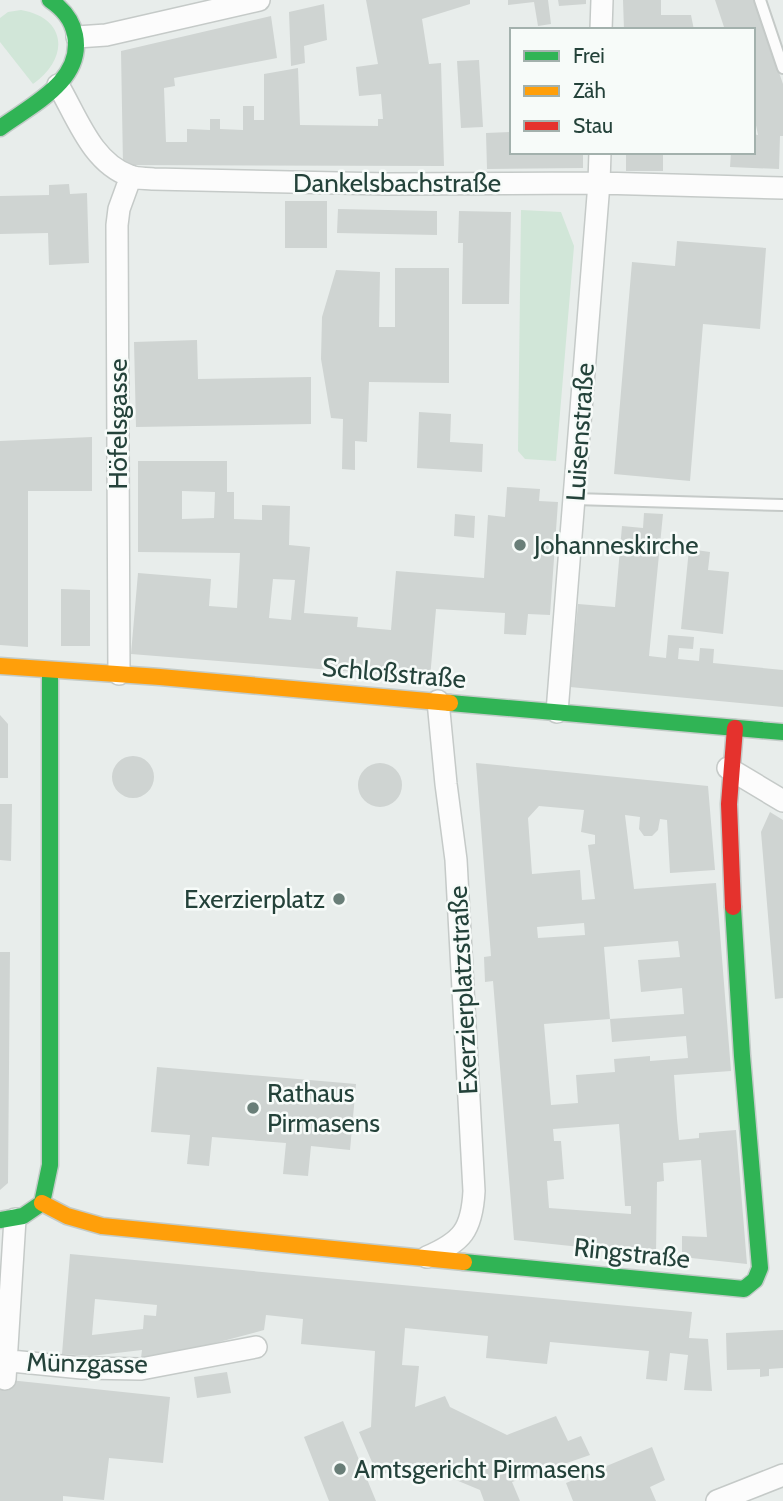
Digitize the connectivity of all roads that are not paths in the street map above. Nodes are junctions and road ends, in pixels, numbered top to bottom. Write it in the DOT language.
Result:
graph roads {
  1 [pos="50,0"];
  2 [pos="259,0"];
  3 [pos="602,0"];
  4 [pos="760,0"];
  5 [pos="601,28"];
  6 [pos="77,37"];
  7 [pos="783,68"];
  8 [pos="58,85"];
  9 [pos="0,128"];
  10 [pos="600,154"];
  11 [pos="131,176"];
  12 [pos="599,183"];
  13 [pos="783,188"];
  14 [pos="575,499"];
  15 [pos="783,505"];
  16 [pos="0,666"];
  17 [pos="50,670"];
  18 [pos="119,674"];
  19 [pos="438,701"];
  20 [pos="557,712"];
  21 [pos="735,727"];
  22 [pos="783,732"];
  23 [pos="728,768"];
  24 [pos="783,801"];
  25 [pos="42,1203"];
  26 [pos="8,1220"];
  27 [pos="427,1257"];
  28 [pos="256,1347"];
  29 [pos="4,1367"];
  30 [pos="783,1475"];
  31 [pos="717,1501"];
  1 -- 6 [label="street"];
  2 -- 6 [label="street"];
  3 -- 5 [label="street"];
  4 -- 7 [label="lane"];
  6 -- 8 [label="street"];
  8 -- 9 [label="street"];
  8 -- 11 [label="street, Dankelsbachstraße"];
  10 -- 12 [label="street, Luisenstraße"];
  11 -- 12 [label="street, Dankelsbachstraße"];
  11 -- 18 [label="street, Höfelsgasse"];
  12 -- 13 [label="street, Dankelsbachstraße"];
  12 -- 14 [label="street, Luisenstraße"];
  14 -- 15 [label="lane"];
  14 -- 20 [label="street, Luisenstraße"];
  16 -- 17 [label="street, Schloßstraße"];
  17 -- 18 [label="street, Schloßstraße"];
  17 -- 25 [label="street"];
  18 -- 19 [label="street, Schloßstraße"];
  19 -- 20 [label="street, Schloßstraße"];
  19 -- 27 [label="street, Exerzierplatzstraße"];
  20 -- 21 [label="street, Schloßstraße"];
  21 -- 22 [label="street, Schloßstraße"];
  21 -- 23 [label="street, Ringstraße"];
  23 -- 24 [label="street"];
  23 -- 27 [label="street, Ringstraße"];
  25 -- 26 [label="street"];
  25 -- 27 [label="street, Ringstraße"];
  26 -- 29 [label="street"];
  28 -- 29 [label="street, Münzgasse"];
  30 -- 31 [label="street"];
}
